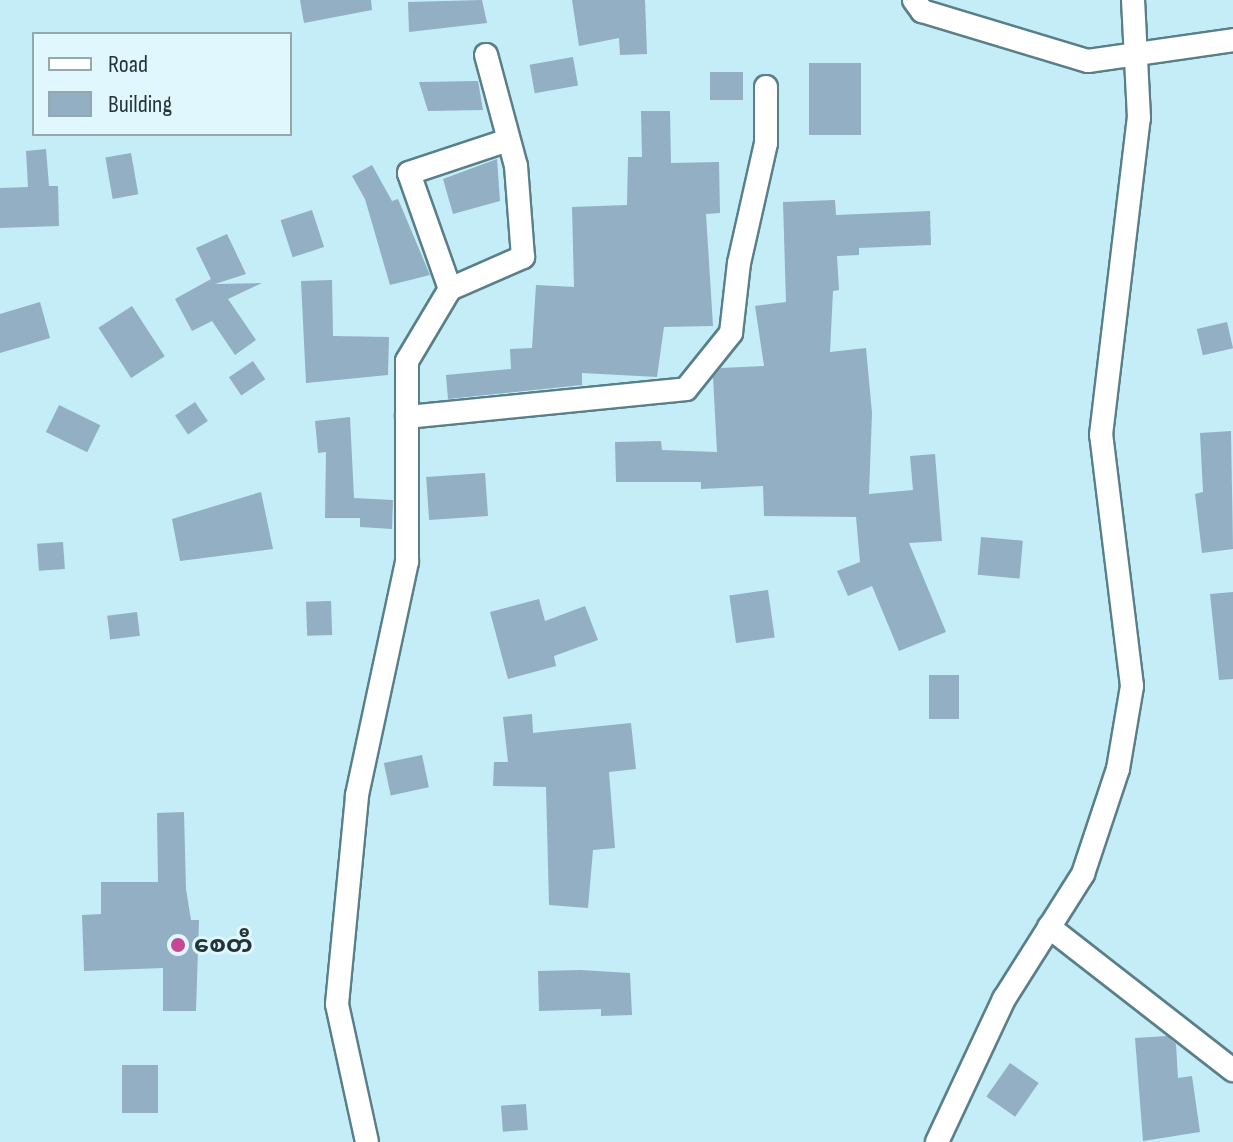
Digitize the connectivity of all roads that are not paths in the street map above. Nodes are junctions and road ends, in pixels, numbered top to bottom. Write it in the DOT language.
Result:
graph roads {
  1 [pos="914,0"];
  2 [pos="1133,0"];
  3 [pos="1233,40"];
  4 [pos="486,55"];
  5 [pos="1136,56"];
  6 [pos="766,87"];
  7 [pos="505,141"];
  8 [pos="450,289"];
  9 [pos="407,417"];
  10 [pos="1049,927"];
  11 [pos="1233,1070"];
  12 [pos="367,1142"];
  13 [pos="937,1142"];
  1 -- 5 [label="street"];
  2 -- 5 [label="street"];
  3 -- 5 [label="street"];
  4 -- 7 [label="street"];
  5 -- 10 [label="street"];
  6 -- 9 [label="street"];
  7 -- 8 [label="street"];
  7 -- 8 [label="street"];
  8 -- 9 [label="street"];
  9 -- 12 [label="street"];
  10 -- 11 [label="street"];
  10 -- 13 [label="street"];
}
